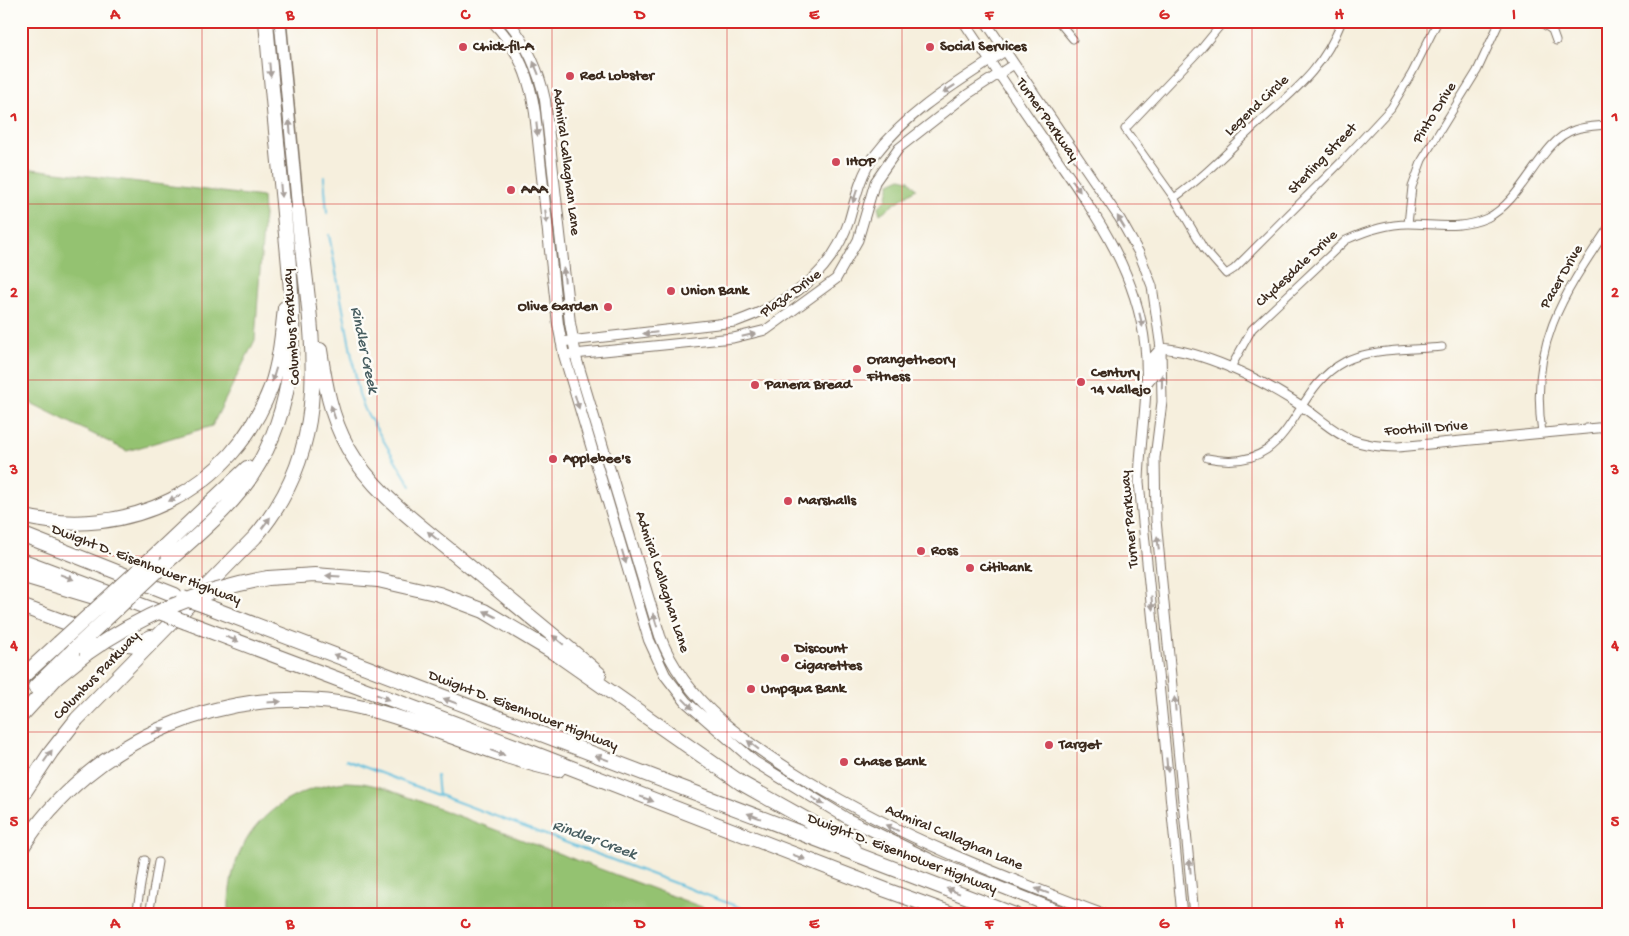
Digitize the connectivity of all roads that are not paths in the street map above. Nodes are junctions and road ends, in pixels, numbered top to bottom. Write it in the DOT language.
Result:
graph roads {
  1 [pos="266,21"];
  2 [pos="280,21"];
  3 [pos="492,21"];
  4 [pos="508,21"];
  5 [pos="963,21"];
  6 [pos="985,21"];
  7 [pos="1058,21"];
  8 [pos="1224,21"];
  9 [pos="1342,21"];
  10 [pos="1438,21"];
  11 [pos="1500,21"];
  12 [pos="1539,21"];
  13 [pos="1073,39"];
  14 [pos="1556,41"];
  15 [pos="1005,51"];
  16 [pos="990,62"];
  17 [pos="1014,64"];
  18 [pos="999,74"];
  19 [pos="1608,126"];
  20 [pos="1174,198"];
  21 [pos="298,210"];
  22 [pos="1408,224"];
  23 [pos="300,225"];
  24 [pos="1608,228"];
  25 [pos="289,275"];
  26 [pos="572,340"];
  27 [pos="561,342"];
  28 [pos="1442,347"];
  29 [pos="1161,348"];
  30 [pos="575,354"];
  31 [pos="564,355"];
  32 [pos="1230,369"];
  33 [pos="1147,383"];
  34 [pos="284,407"];
  35 [pos="1302,407"];
  36 [pos="1608,426"];
  37 [pos="1542,433"];
  38 [pos="1208,458"];
  39 [pos="21,516"];
  40 [pos="21,534"];
  41 [pos="21,560"];
  42 [pos="21,575"];
  43 [pos="21,606"];
  44 [pos="159,612"];
  45 [pos="179,621"];
  46 [pos="80,651"];
  47 [pos="21,678"];
  48 [pos="21,703"];
  49 [pos="21,716"];
  50 [pos="662,728"];
  51 [pos="585,775"];
  52 [pos="21,797"];
  53 [pos="21,849"];
  54 [pos="865,858"];
  55 [pos="145,860"];
  56 [pos="158,862"];
  57 [pos="136,915"];
  58 [pos="149,915"];
  59 [pos="955,915"];
  60 [pos="1015,915"];
  61 [pos="1070,915"];
  62 [pos="1104,915"];
  63 [pos="1182,915"];
  64 [pos="1194,915"];
  1 -- 25 [label="highway, Columbus Parkway, one-way"];
  21 -- 2 [label="main road, Columbus Parkway, one-way"];
  3 -- 27 [label="main road, Admiral Callaghan Lane, one-way"];
  26 -- 4 [label="main road, Admiral Callaghan Lane, one-way"];
  5 -- 16 [label="street, Turner Parkway"];
  6 -- 15 [label="street, Turner Parkway"];
  7 -- 13 [label="street"];
  8 -- 20 [label="street"];
  9 -- 20 [label="street, Legend Circle"];
  10 -- 20 [label="street, Sterling Street"];
  11 -- 22 [label="street, Pinto Drive"];
  12 -- 14 [label="street"];
  15 -- 16 [label="street, Plaza Drive"];
  15 -- 17 [label="street, Turner Parkway"];
  16 -- 18 [label="street, Turner Parkway"];
  16 -- 26 [label="street, Plaza Drive, one-way"];
  17 -- 18 [label="street, Plaza Drive"];
  29 -- 17 [label="street, Turner Parkway, one-way"];
  30 -- 18 [label="street, Plaza Drive, one-way"];
  18 -- 33 [label="street, Turner Parkway, one-way"];
  19 -- 22 [label="street, Clydesdale Drive"];
  21 -- 23 [label="highway, Columbus Parkway"];
  22 -- 32 [label="street, Clydesdale Drive"];
  45 -- 23 [label="highway, Columbus Parkway, one-way"];
  50 -- 23 [label="highway, one-way"];
  24 -- 37 [label="street, Pacer Drive"];
  25 -- 34 [label="highway, Columbus Parkway"];
  25 -- 39 [label="highway, one-way"];
  26 -- 27 [label="street, Plaza Drive"];
  26 -- 30 [label="main road, Admiral Callaghan Lane"];
  27 -- 31 [label="main road, Admiral Callaghan Lane"];
  28 -- 35 [label="street"];
  29 -- 32 [label="street, Foothill Drive"];
  29 -- 33 [label="street"];
  64 -- 29 [label="street, Turner Parkway, one-way"];
  30 -- 31 [label="street, Plaza Drive"];
  62 -- 30 [label="main road, Admiral Callaghan Lane, one-way"];
  31 -- 61 [label="main road, Admiral Callaghan Lane, one-way"];
  32 -- 35 [label="street, Foothill Drive"];
  33 -- 63 [label="street, Turner Parkway, one-way"];
  34 -- 46 [label="highway, Columbus Parkway, bridge"];
  34 -- 47 [label="highway, bridge"];
  35 -- 37 [label="street, Foothill Drive"];
  35 -- 38 [label="street"];
  36 -- 37 [label="street, Foothill Drive"];
  54 -- 40 [label="highway, Dwight D. Eisenhower Highway, one-way, bridge"];
  41 -- 44 [label="highway, one-way"];
  42 -- 44 [label="highway"];
  43 -- 45 [label="highway"];
  44 -- 45 [label="highway, bridge"];
  45 -- 51 [label="highway, one-way"];
  52 -- 45 [label="highway, Columbus Parkway, one-way"];
  46 -- 48 [label="highway, Columbus Parkway"];
  46 -- 49 [label="highway"];
  50 -- 46 [label="highway, one-way, bridge"];
  50 -- 54 [label="highway"];
  53 -- 51 [label="highway, one-way"];
  51 -- 59 [label="highway, one-way"];
  60 -- 54 [label="highway, Dwight D. Eisenhower Highway, one-way"];
  55 -- 57 [label="street"];
  56 -- 58 [label="street"];
}
